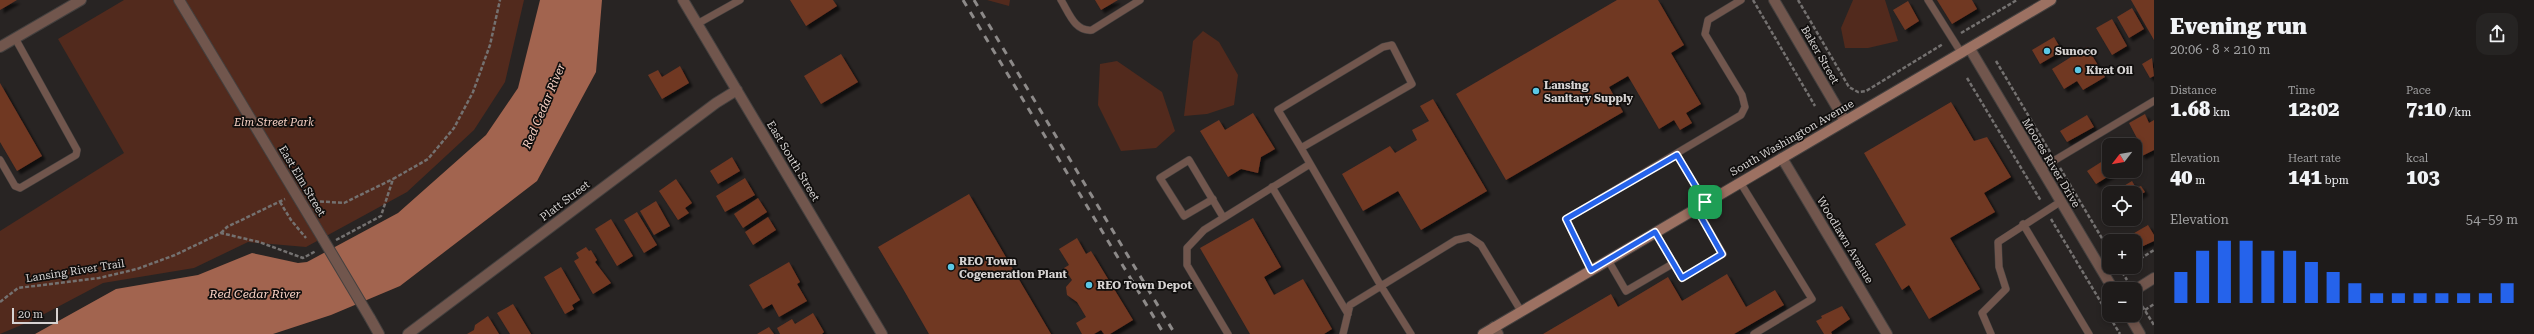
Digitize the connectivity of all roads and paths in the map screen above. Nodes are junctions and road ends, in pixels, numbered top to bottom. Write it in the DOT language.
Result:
graph roads {
  1 [pos="81,0"];
  2 [pos="179,0"];
  3 [pos="500,0"];
  4 [pos="683,0"];
  5 [pos="740,0"];
  6 [pos="1061,0"];
  7 [pos="1140,0"];
  8 [pos="1741,0"];
  9 [pos="1753,0"];
  10 [pos="1774,0"];
  11 [pos="1798,0"];
  12 [pos="1928,0"];
  13 [pos="2017,0"];
  14 [pos="2050,0"];
  15 [pos="697,24"];
  16 [pos="15,38"];
  17 [pos="1953,38"];
  18 [pos="0,47"];
  19 [pos="1966,51"];
  20 [pos="737,90"];
  21 [pos="2154,101"];
  22 [pos="1815,106"];
  23 [pos="1845,121"];
  24 [pos="1301,148"];
  25 [pos="1677,155"];
  26 [pos="1782,158"];
  27 [pos="0,160"];
  28 [pos="1310,164"];
  29 [pos="2040,169"];
  30 [pos="393,179"];
  31 [pos="1740,182"];
  32 [pos="1272,187"];
  33 [pos="388,198"];
  34 [pos="285,199"];
  35 [pos="1213,199"];
  36 [pos="314,200"];
  37 [pos="280,202"];
  38 [pos="1705,202"];
  39 [pos="2060,202"];
  40 [pos="1696,208"];
  41 [pos="1223,217"];
  42 [pos="2023,224"];
  43 [pos="1655,232"];
  44 [pos="221,233"];
  45 [pos="308,240"];
  46 [pos="258,242"];
  47 [pos="2154,250"];
  48 [pos="2142,258"];
  49 [pos="1608,260"];
  50 [pos="1674,263"];
  51 [pos="1591,270"];
  52 [pos="2154,278"];
  53 [pos="2109,282"];
  54 [pos="2142,282"];
  55 [pos="1381,286"];
  56 [pos="0,302"];
  57 [pos="2154,304"];
  58 [pos="1521,311"];
  59 [pos="1348,314"];
  60 [pos="2132,322"];
  61 [pos="2154,325"];
  62 [pos="1496,330"];
  63 [pos="379,334"];
  64 [pos="408,334"];
  65 [pos="882,334"];
  66 [pos="1228,334"];
  67 [pos="1343,334"];
  68 [pos="1411,334"];
  69 [pos="1483,334"];
  70 [pos="1754,334"];
  71 [pos="1887,334"];
  72 [pos="1991,334"];
  73 [pos="2089,334"];
  74 [pos="2140,334"];
  1 -- 16 [label="street"];
  2 -- 63 [label="street, East Elm Street, bridge"];
  3 -- 30 [label="path"];
  4 -- 15 [label="street, East South Street"];
  5 -- 15 [label="lane"];
  6 -- 7 [label="lane"];
  8 -- 25 [label="lane"];
  9 -- 22 [label="path"];
  10 -- 23 [label="street, Baker Street"];
  11 -- 17 [label="path"];
  12 -- 17 [label="lane"];
  13 -- 17 [label="path"];
  14 -- 19 [label="street, South Washington Avenue"];
  15 -- 20 [label="street, East South Street"];
  16 -- 18 [label="street"];
  16 -- 27 [label="lane"];
  17 -- 19 [label="lane"];
  19 -- 23 [label="street, South Washington Avenue"];
  19 -- 29 [label="street, Moores River Drive"];
  20 -- 64 [label="street, Platt Street"];
  20 -- 65 [label="street, East South Street"];
  21 -- 29 [label="lane"];
  23 -- 26 [label="street, South Washington Avenue"];
  24 -- 24 [label="lane"];
  24 -- 28 [label="lane"];
  25 -- 38 [label="lane"];
  25 -- 51 [label="lane"];
  26 -- 31 [label="street, South Washington Avenue"];
  26 -- 71 [label="street, Woodlawn Avenue"];
  28 -- 32 [label="lane"];
  28 -- 55 [label="lane"];
  29 -- 39 [label="street, Moores River Drive"];
  30 -- 33 [label="path"];
  30 -- 36 [label="path"];
  31 -- 38 [label="street, South Washington Avenue"];
  31 -- 70 [label="lane"];
  32 -- 41 [label="lane"];
  32 -- 59 [label="lane"];
  34 -- 37 [label="path, Lansing River Trail"];
  35 -- 35 [label="lane"];
  35 -- 41 [label="lane"];
  37 -- 44 [label="path, Lansing River Trail"];
  37 -- 45 [label="path"];
  38 -- 40 [label="street, South Washington Avenue"];
  39 -- 42 [label="lane"];
  39 -- 53 [label="street, Moores River Drive"];
  40 -- 43 [label="street, South Washington Avenue"];
  40 -- 50 [label="lane"];
  41 -- 66 [label="lane"];
  42 -- 72 [label="lane"];
  42 -- 73 [label="lane"];
  43 -- 49 [label="street, South Washington Avenue"];
  43 -- 50 [label="lane"];
  44 -- 46 [label="path"];
  44 -- 56 [label="path, Lansing River Trail"];
  47 -- 48 [label="path"];
  49 -- 50 [label="lane"];
  49 -- 51 [label="street, South Washington Avenue"];
  51 -- 58 [label="street, South Washington Avenue"];
  52 -- 54 [label="street"];
  55 -- 58 [label="lane"];
  55 -- 59 [label="lane"];
  55 -- 68 [label="lane"];
  57 -- 61 [label="path"];
  58 -- 62 [label="street, South Washington Avenue"];
  59 -- 67 [label="lane"];
  60 -- 74 [label="street"];
  62 -- 69 [label="street, South Washington Avenue"];
}
